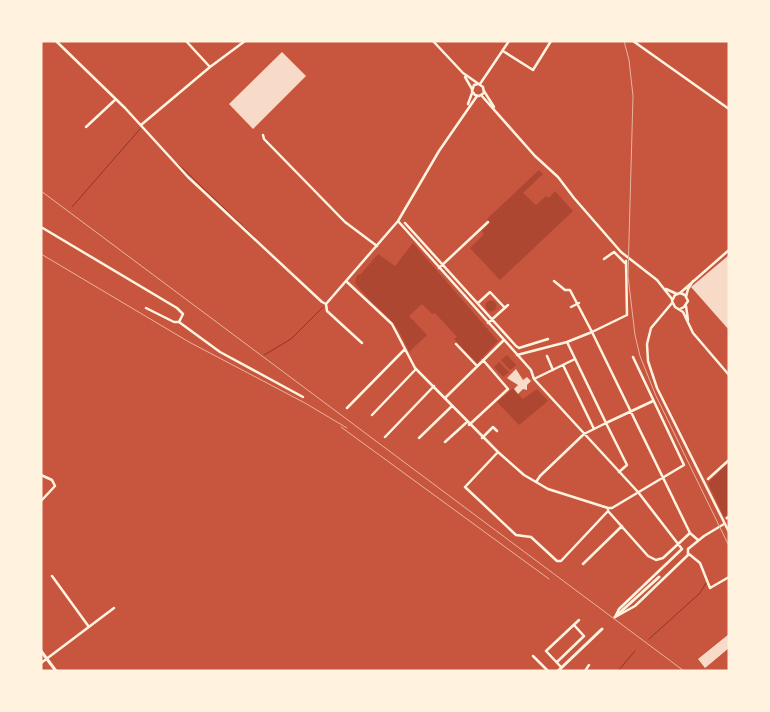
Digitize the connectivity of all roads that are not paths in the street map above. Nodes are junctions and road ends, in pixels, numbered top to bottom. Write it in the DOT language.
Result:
graph roads {
  1 [pos="56,41"];
  2 [pos="186,41"];
  3 [pos="245,41"];
  4 [pos="433,41"];
  5 [pos="509,41"];
  6 [pos="551,41"];
  7 [pos="633,41"];
  8 [pos="503,51"];
  9 [pos="210,66"];
  10 [pos="463,73"];
  11 [pos="488,75"];
  12 [pos="479,84"];
  13 [pos="484,89"];
  14 [pos="472,90"];
  15 [pos="479,96"];
  16 [pos="116,99"];
  17 [pos="729,109"];
  18 [pos="465,110"];
  19 [pos="497,113"];
  20 [pos="140,125"];
  21 [pos="86,127"];
  22 [pos="262,135"];
  23 [pos="398,221"];
  24 [pos="488,222"];
  25 [pos="405,223"];
  26 [pos="41,227"];
  27 [pos="377,246"];
  28 [pos="729,250"];
  29 [pos="604,259"];
  30 [pos="442,265"];
  31 [pos="439,268"];
  32 [pos="694,280"];
  33 [pos="554,281"];
  34 [pos="347,282"];
  35 [pos="665,288"];
  36 [pos="678,293"];
  37 [pos="686,297"];
  38 [pos="672,301"];
  39 [pos="579,303"];
  40 [pos="326,304"];
  41 [pos="477,304"];
  42 [pos="508,305"];
  43 [pos="571,306"];
  44 [pos="686,306"];
  45 [pos="146,308"];
  46 [pos="505,308"];
  47 [pos="678,308"];
  48 [pos="666,311"];
  49 [pos="492,320"];
  50 [pos="179,322"];
  51 [pos="488,323"];
  52 [pos="689,326"];
  53 [pos="592,332"];
  54 [pos="508,338"];
  55 [pos="548,339"];
  56 [pos="505,341"];
  57 [pos="537,342"];
  58 [pos="567,342"];
  59 [pos="362,343"];
  60 [pos="456,344"];
  61 [pos="539,349"];
  62 [pos="405,350"];
  63 [pos="517,355"];
  64 [pos="547,356"];
  65 [pos="633,357"];
  66 [pos="575,359"];
  67 [pos="483,360"];
  68 [pos="563,365"];
  69 [pos="477,366"];
  70 [pos="416,369"];
  71 [pos="553,370"];
  72 [pos="729,375"];
  73 [pos="534,379"];
  74 [pos="434,386"];
  75 [pos="302,397"];
  76 [pos="445,398"];
  77 [pos="653,401"];
  78 [pos="452,406"];
  79 [pos="347,408"];
  80 [pos="631,412"];
  81 [pos="372,415"];
  82 [pos="606,423"];
  83 [pos="468,424"];
  84 [pos="594,429"];
  85 [pos="497,431"];
  86 [pos="584,434"];
  87 [pos="385,437"];
  88 [pos="419,438"];
  89 [pos="482,438"];
  90 [pos="445,442"];
  91 [pos="498,452"];
  92 [pos="729,460"];
  93 [pos="619,472"];
  94 [pos="41,475"];
  95 [pos="663,477"];
  96 [pos="708,479"];
  97 [pos="536,482"];
  98 [pos="638,492"];
  99 [pos="41,501"];
  100 [pos="608,510"];
  101 [pos="724,524"];
  102 [pos="622,526"];
  103 [pos="729,532"];
  104 [pos="690,533"];
  105 [pos="698,540"];
  106 [pos="679,543"];
  107 [pos="688,549"];
  108 [pos="682,550"];
  109 [pos="688,555"];
  110 [pos="583,564"];
  111 [pos="661,569"];
  112 [pos="52,576"];
  113 [pos="667,576"];
  114 [pos="659,577"];
  115 [pos="729,577"];
  116 [pos="114,608"];
  117 [pos="615,617"];
  118 [pos="579,620"];
  119 [pos="574,625"];
  120 [pos="89,627"];
  121 [pos="602,629"];
  122 [pos="41,651"];
  123 [pos="534,656"];
  124 [pos="47,659"];
  125 [pos="557,662"];
  126 [pos="41,663"];
  127 [pos="589,665"];
  128 [pos="560,669"];
  129 [pos="56,671"];
  130 [pos="548,671"];
  131 [pos="585,671"];
  1 -- 16 [label="street"];
  2 -- 9 [label="street"];
  3 -- 9 [label="street"];
  4 -- 10 [label="street"];
  5 -- 8 [label="street"];
  6 -- 8 [label="street"];
  7 -- 17 [label="street"];
  8 -- 11 [label="street"];
  9 -- 20 [label="street"];
  10 -- 12 [label="street"];
  10 -- 14 [label="street"];
  11 -- 12 [label="street"];
  11 -- 13 [label="street"];
  12 -- 13 [label="street"];
  12 -- 14 [label="street"];
  13 -- 15 [label="street"];
  13 -- 19 [label="street"];
  14 -- 15 [label="street"];
  14 -- 18 [label="street"];
  15 -- 18 [label="street"];
  15 -- 19 [label="street"];
  16 -- 20 [label="street"];
  16 -- 21 [label="street"];
  18 -- 23 [label="street"];
  19 -- 35 [label="street"];
  20 -- 40 [label="street"];
  22 -- 27 [label="street"];
  23 -- 27 [label="street"];
  23 -- 31 [label="street"];
  24 -- 30 [label="street"];
  25 -- 30 [label="street"];
  26 -- 50 [label="street"];
  27 -- 34 [label="street"];
  28 -- 32 [label="street"];
  29 -- 53 [label="street"];
  30 -- 31 [label="street"];
  30 -- 41 [label="street"];
  31 -- 51 [label="street"];
  32 -- 36 [label="street"];
  32 -- 37 [label="street"];
  33 -- 39 [label="street"];
  34 -- 40 [label="street"];
  34 -- 62 [label="street"];
  35 -- 36 [label="street"];
  35 -- 38 [label="street"];
  36 -- 37 [label="street"];
  36 -- 38 [label="street"];
  37 -- 44 [label="street"];
  38 -- 47 [label="street"];
  38 -- 48 [label="street"];
  39 -- 43 [label="street"];
  39 -- 53 [label="street"];
  40 -- 59 [label="street"];
  41 -- 46 [label="street"];
  41 -- 49 [label="street"];
  42 -- 46 [label="street"];
  44 -- 47 [label="street"];
  44 -- 52 [label="street"];
  45 -- 50 [label="street"];
  46 -- 49 [label="street"];
  47 -- 48 [label="street"];
  47 -- 52 [label="street"];
  48 -- 101 [label="street"];
  49 -- 51 [label="street"];
  49 -- 54 [label="street"];
  50 -- 75 [label="street"];
  51 -- 56 [label="street"];
  52 -- 72 [label="street"];
  53 -- 58 [label="street"];
  53 -- 80 [label="street"];
  54 -- 56 [label="street"];
  54 -- 57 [label="street"];
  55 -- 57 [label="street"];
  56 -- 63 [label="street"];
  56 -- 67 [label="street"];
  57 -- 61 [label="street"];
  58 -- 61 [label="street"];
  58 -- 66 [label="street"];
  60 -- 69 [label="street"];
  61 -- 63 [label="street"];
  62 -- 70 [label="street"];
  62 -- 79 [label="street"];
  63 -- 73 [label="street"];
  64 -- 71 [label="street"];
  65 -- 77 [label="street"];
  66 -- 68 [label="street"];
  66 -- 82 [label="street"];
  67 -- 69 [label="street"];
  67 -- 83 [label="street"];
  68 -- 71 [label="street"];
  68 -- 84 [label="street"];
  69 -- 76 [label="street"];
  70 -- 74 [label="street"];
  70 -- 81 [label="street"];
  71 -- 73 [label="street"];
  73 -- 86 [label="street"];
  74 -- 76 [label="street"];
  74 -- 87 [label="street"];
  76 -- 78 [label="street"];
  77 -- 80 [label="street"];
  77 -- 95 [label="street"];
  78 -- 83 [label="street"];
  78 -- 88 [label="street"];
  80 -- 82 [label="street"];
  80 -- 95 [label="street"];
  82 -- 84 [label="street"];
  82 -- 93 [label="street"];
  83 -- 89 [label="street"];
  83 -- 90 [label="street"];
  84 -- 86 [label="street"];
  85 -- 89 [label="street"];
  86 -- 93 [label="street"];
  86 -- 97 [label="street"];
  89 -- 91 [label="street"];
  91 -- 97 [label="street"];
  91 -- 100 [label="street"];
  92 -- 96 [label="street"];
  93 -- 98 [label="street"];
  94 -- 99 [label="street"];
  95 -- 98 [label="street"];
  95 -- 104 [label="street"];
  97 -- 100 [label="street"];
  98 -- 100 [label="street"];
  98 -- 106 [label="street"];
  100 -- 102 [label="street"];
  101 -- 103 [label="street"];
  101 -- 105 [label="street"];
  102 -- 106 [label="street"];
  102 -- 110 [label="street"];
  104 -- 105 [label="street"];
  104 -- 106 [label="street"];
  105 -- 107 [label="street"];
  106 -- 108 [label="street"];
  107 -- 108 [label="street"];
  107 -- 109 [label="street"];
  108 -- 109 [label="street"];
  108 -- 111 [label="street"];
  109 -- 113 [label="street"];
  109 -- 115 [label="street"];
  111 -- 113 [label="street"];
  111 -- 117 [label="street"];
  112 -- 120 [label="street"];
  113 -- 117 [label="street"];
  114 -- 117 [label="main road"];
  116 -- 120 [label="street"];
  118 -- 119 [label="street"];
  119 -- 125 [label="street"];
  119 -- 125 [label="street"];
  120 -- 124 [label="street"];
  121 -- 128 [label="main road"];
  122 -- 124 [label="main road"];
  123 -- 130 [label="street"];
  124 -- 126 [label="street"];
  124 -- 129 [label="main road"];
  125 -- 128 [label="street"];
  127 -- 131 [label="street"];
}
